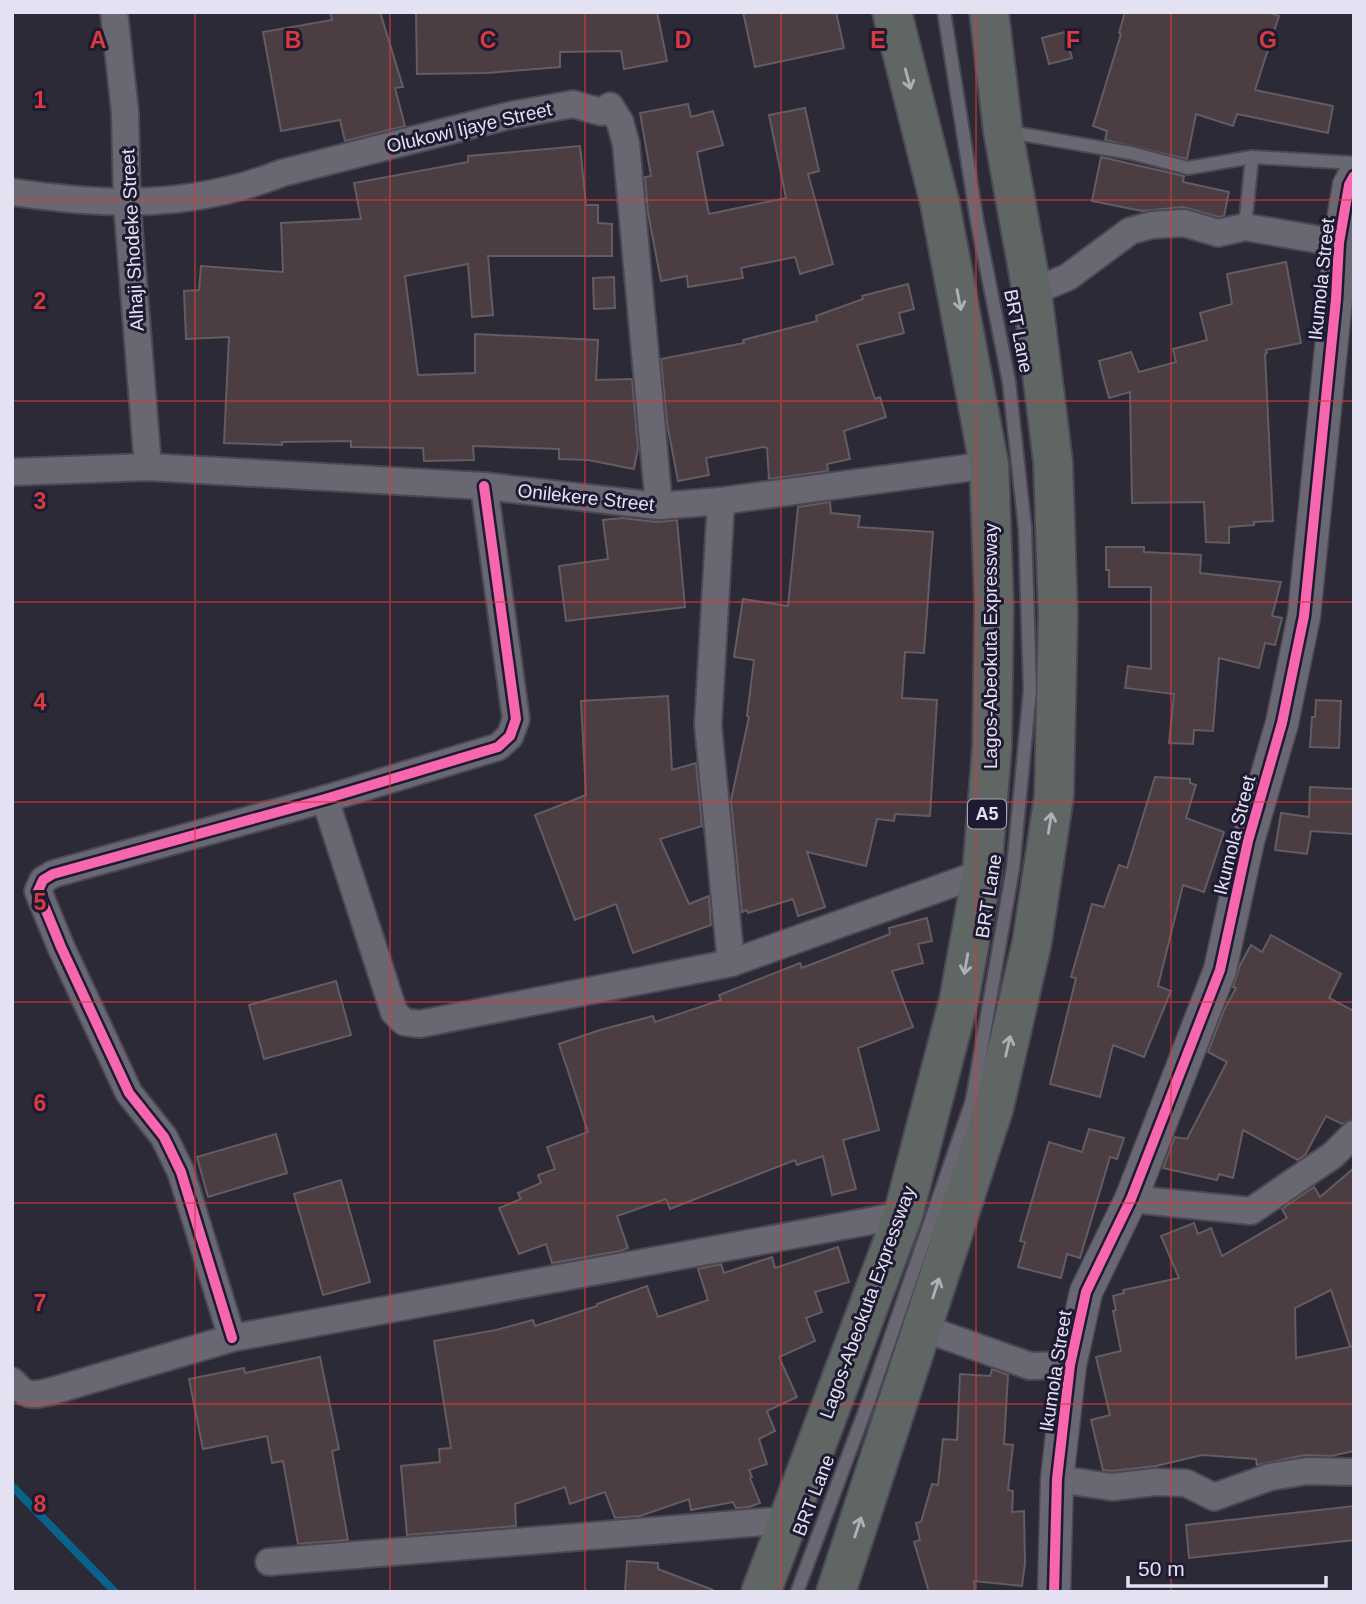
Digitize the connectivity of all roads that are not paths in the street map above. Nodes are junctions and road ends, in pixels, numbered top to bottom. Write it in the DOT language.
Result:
graph roads {
  1 [pos="114,12"];
  2 [pos="892,12"];
  3 [pos="944,12"];
  4 [pos="989,12"];
  5 [pos="1003,131"];
  6 [pos="1252,158"];
  7 [pos="1354,163"];
  8 [pos="1354,176"];
  9 [pos="12,192"];
  10 [pos="127,203"];
  11 [pos="1245,227"];
  12 [pos="1339,243"];
  13 [pos="1032,292"];
  14 [pos="989,465"];
  15 [pos="148,467"];
  16 [pos="12,471"];
  17 [pos="484,486"];
  18 [pos="721,501"];
  19 [pos="659,506"];
  20 [pos="325,799"];
  21 [pos="982,873"];
  22 [pos="731,963"];
  23 [pos="1354,1135"];
  24 [pos="1131,1199"];
  25 [pos="902,1215"];
  26 [pos="923,1328"];
  27 [pos="232,1338"];
  28 [pos="1070,1365"];
  29 [pos="12,1381"];
  30 [pos="1354,1472"];
  31 [pos="1057,1479"];
  32 [pos="787,1520"];
  33 [pos="269,1562"];
  34 [pos="761,1592"];
  35 [pos="797,1592"];
  36 [pos="836,1592"];
  37 [pos="1054,1592"];
  1 -- 10 [label="street, Alhaji Shodeke Street"];
  2 -- 14 [label="highway, Lagos-Abeokuta Expressway / A5, one-way"];
  3 -- 35 [label="lane, BRT Lane"];
  4 -- 5 [label="highway"];
  5 -- 6 [label="lane"];
  5 -- 13 [label="highway"];
  6 -- 7 [label="lane"];
  6 -- 11 [label="lane"];
  8 -- 12 [label="street, Ikumola Street"];
  9 -- 10 [label="street, Olukowi Ijaye Street"];
  10 -- 15 [label="street, Alhaji Shodeke Street"];
  10 -- 19 [label="street, Olukowi Ijaye Street"];
  11 -- 12 [label="street"];
  11 -- 13 [label="street"];
  12 -- 24 [label="street, Ikumola Street"];
  26 -- 13 [label="highway, one-way"];
  14 -- 18 [label="street, Onilekere Street"];
  14 -- 21 [label="highway, Lagos-Abeokuta Expressway / A5"];
  15 -- 16 [label="street, Onilekere Street"];
  15 -- 17 [label="street, Onilekere Street"];
  17 -- 19 [label="street, Onilekere Street"];
  17 -- 20 [label="street"];
  18 -- 19 [label="street, Onilekere Street"];
  18 -- 22 [label="street"];
  20 -- 22 [label="street"];
  20 -- 27 [label="street"];
  21 -- 22 [label="street"];
  21 -- 25 [label="highway, Lagos-Abeokuta Expressway / A5, one-way"];
  23 -- 24 [label="street"];
  24 -- 28 [label="street, Ikumola Street"];
  25 -- 27 [label="street"];
  25 -- 32 [label="highway, Lagos-Abeokuta Expressway / A5"];
  26 -- 28 [label="street"];
  36 -- 26 [label="highway, one-way"];
  27 -- 29 [label="street"];
  28 -- 31 [label="street, Ikumola Street"];
  30 -- 31 [label="street"];
  31 -- 37 [label="street, Ikumola Street"];
  32 -- 33 [label="street"];
  32 -- 34 [label="highway, Lagos-Abeokuta Expressway / A5"];
}
